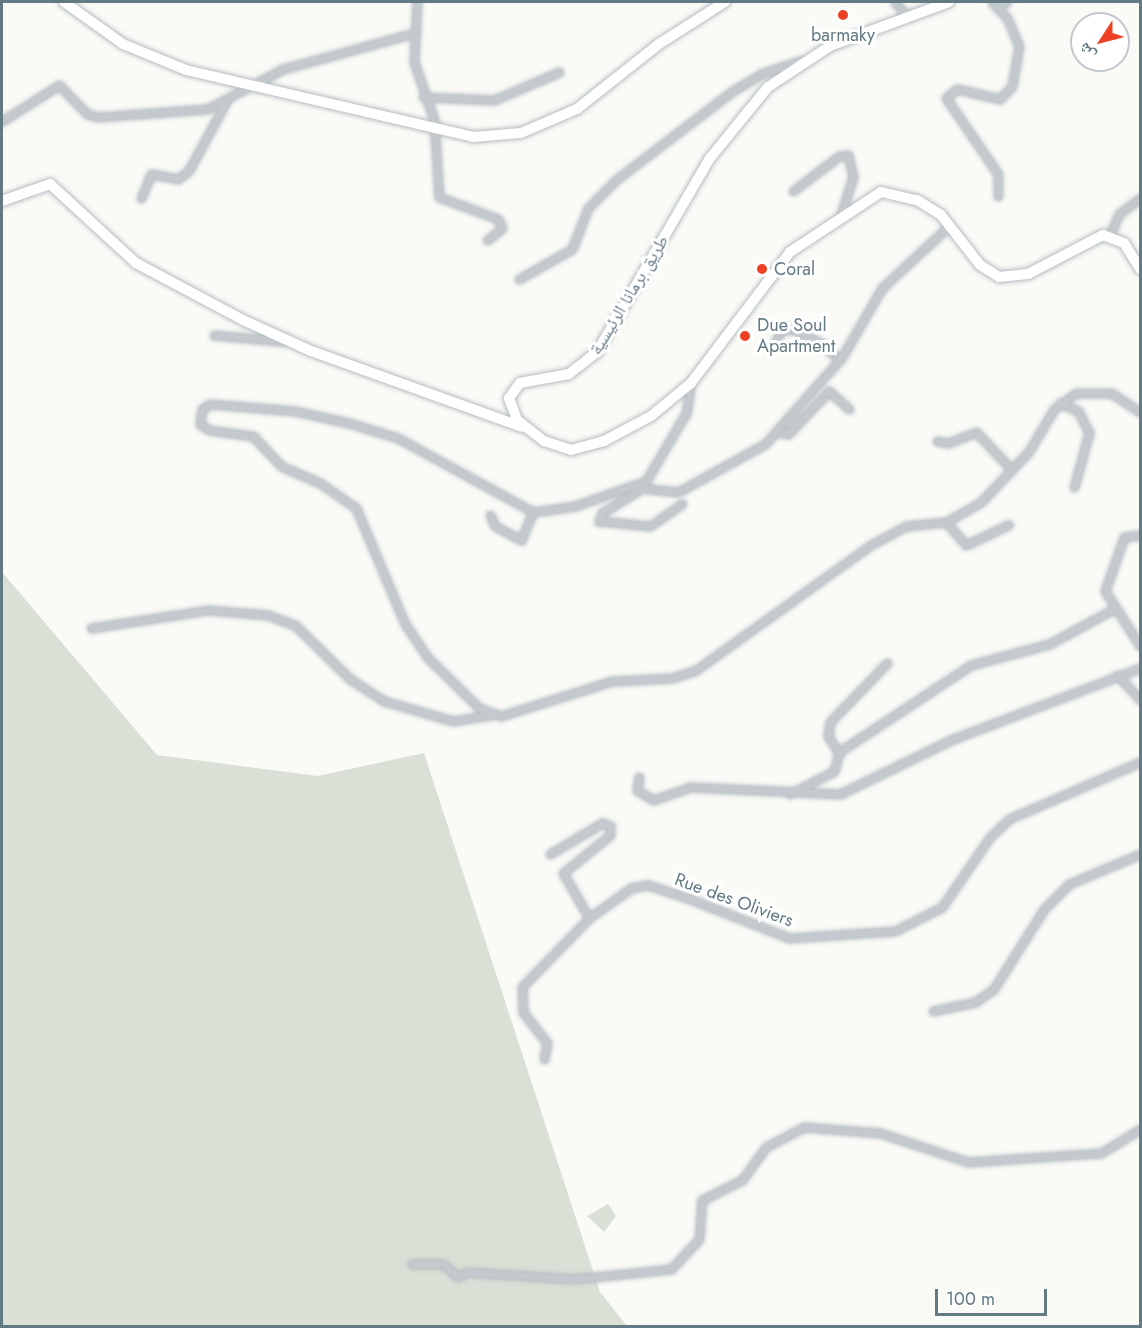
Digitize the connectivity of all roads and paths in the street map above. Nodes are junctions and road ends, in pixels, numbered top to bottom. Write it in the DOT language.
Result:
graph roads {
  1 [pos="64,2"];
  2 [pos="417,2"];
  3 [pos="725,2"];
  4 [pos="895,2"];
  5 [pos="949,2"];
  6 [pos="1006,2"];
  7 [pos="994,3"];
  8 [pos="907,16"];
  9 [pos="415,33"];
  10 [pos="805,60"];
  11 [pos="559,72"];
  12 [pos="255,88"];
  13 [pos="423,97"];
  14 [pos="227,100"];
  15 [pos="2,121"];
  16 [pos="436,131"];
  17 [pos="793,191"];
  18 [pos="998,196"];
  19 [pos="141,198"];
  20 [pos="1140,198"];
  21 [pos="2,201"];
  22 [pos="841,214"];
  23 [pos="950,225"];
  24 [pos="1110,235"];
  25 [pos="487,240"];
  26 [pos="1140,270"];
  27 [pos="519,279"];
  28 [pos="214,335"];
  29 [pos="776,340"];
  30 [pos="291,342"];
  31 [pos="839,360"];
  32 [pos="691,382"];
  33 [pos="1060,403"];
  34 [pos="849,409"];
  35 [pos="1140,412"];
  36 [pos="522,427"];
  37 [pos="777,432"];
  38 [pos="937,441"];
  39 [pos="1012,470"];
  40 [pos="1074,487"];
  41 [pos="636,489"];
  42 [pos="682,504"];
  43 [pos="533,512"];
  44 [pos="490,515"];
  45 [pos="946,522"];
  46 [pos="1008,525"];
  47 [pos="1140,535"];
  48 [pos="1112,610"];
  49 [pos="91,628"];
  50 [pos="1140,646"];
  51 [pos="887,663"];
  52 [pos="1140,668"];
  53 [pos="1129,671"];
  54 [pos="1117,675"];
  55 [pos="1129,686"];
  56 [pos="1140,700"];
  57 [pos="492,715"];
  58 [pos="839,752"];
  59 [pos="1140,762"];
  60 [pos="639,777"];
  61 [pos="790,794"];
  62 [pos="550,854"];
  63 [pos="1140,854"];
  64 [pos="589,918"];
  65 [pos="933,1011"];
  66 [pos="544,1059"];
  67 [pos="1140,1129"];
  68 [pos="412,1264"];
  1 -- 12 [label="main road"];
  2 -- 9 [label="street"];
  3 -- 16 [label="main road"];
  4 -- 8 [label="street"];
  5 -- 8 [label="main road, طريق برمانا الرئيسية"];
  6 -- 7 [label="street"];
  7 -- 18 [label="street"];
  8 -- 10 [label="main road, طريق برمانا الرئيسية"];
  9 -- 12 [label="street"];
  9 -- 13 [label="street"];
  10 -- 27 [label="street"];
  10 -- 36 [label="main road, طريق برمانا الرئيسية"];
  11 -- 13 [label="street"];
  12 -- 14 [label="street"];
  12 -- 16 [label="main road"];
  13 -- 16 [label="street"];
  14 -- 15 [label="street"];
  14 -- 19 [label="street"];
  16 -- 25 [label="street"];
  17 -- 22 [label="street"];
  20 -- 24 [label="street"];
  21 -- 30 [label="main road"];
  22 -- 23 [label="main road"];
  22 -- 32 [label="main road"];
  23 -- 24 [label="main road"];
  23 -- 31 [label="street"];
  24 -- 26 [label="main road"];
  28 -- 30 [label="street"];
  29 -- 31 [label="street"];
  30 -- 36 [label="main road"];
  31 -- 37 [label="street"];
  32 -- 36 [label="main road"];
  32 -- 41 [label="street"];
  33 -- 35 [label="street"];
  33 -- 39 [label="street"];
  33 -- 40 [label="street"];
  34 -- 37 [label="street"];
  37 -- 41 [label="street"];
  38 -- 39 [label="street"];
  39 -- 45 [label="street"];
  41 -- 42 [label="street"];
  41 -- 43 [label="street"];
  43 -- 44 [label="street"];
  43 -- 57 [label="street"];
  45 -- 46 [label="street"];
  45 -- 57 [label="street"];
  47 -- 48 [label="street"];
  48 -- 50 [label="street"];
  48 -- 58 [label="street"];
  49 -- 57 [label="street"];
  51 -- 58 [label="street"];
  52 -- 53 [label="street"];
  53 -- 54 [label="street"];
  53 -- 55 [label="street"];
  54 -- 55 [label="street"];
  54 -- 61 [label="street"];
  55 -- 56 [label="street"];
  58 -- 61 [label="street"];
  59 -- 64 [label="street, Rue des Oliviers"];
  60 -- 61 [label="street"];
  62 -- 64 [label="street"];
  63 -- 65 [label="street"];
  64 -- 66 [label="street, Rue des Oliviers"];
  67 -- 68 [label="street"];
}
